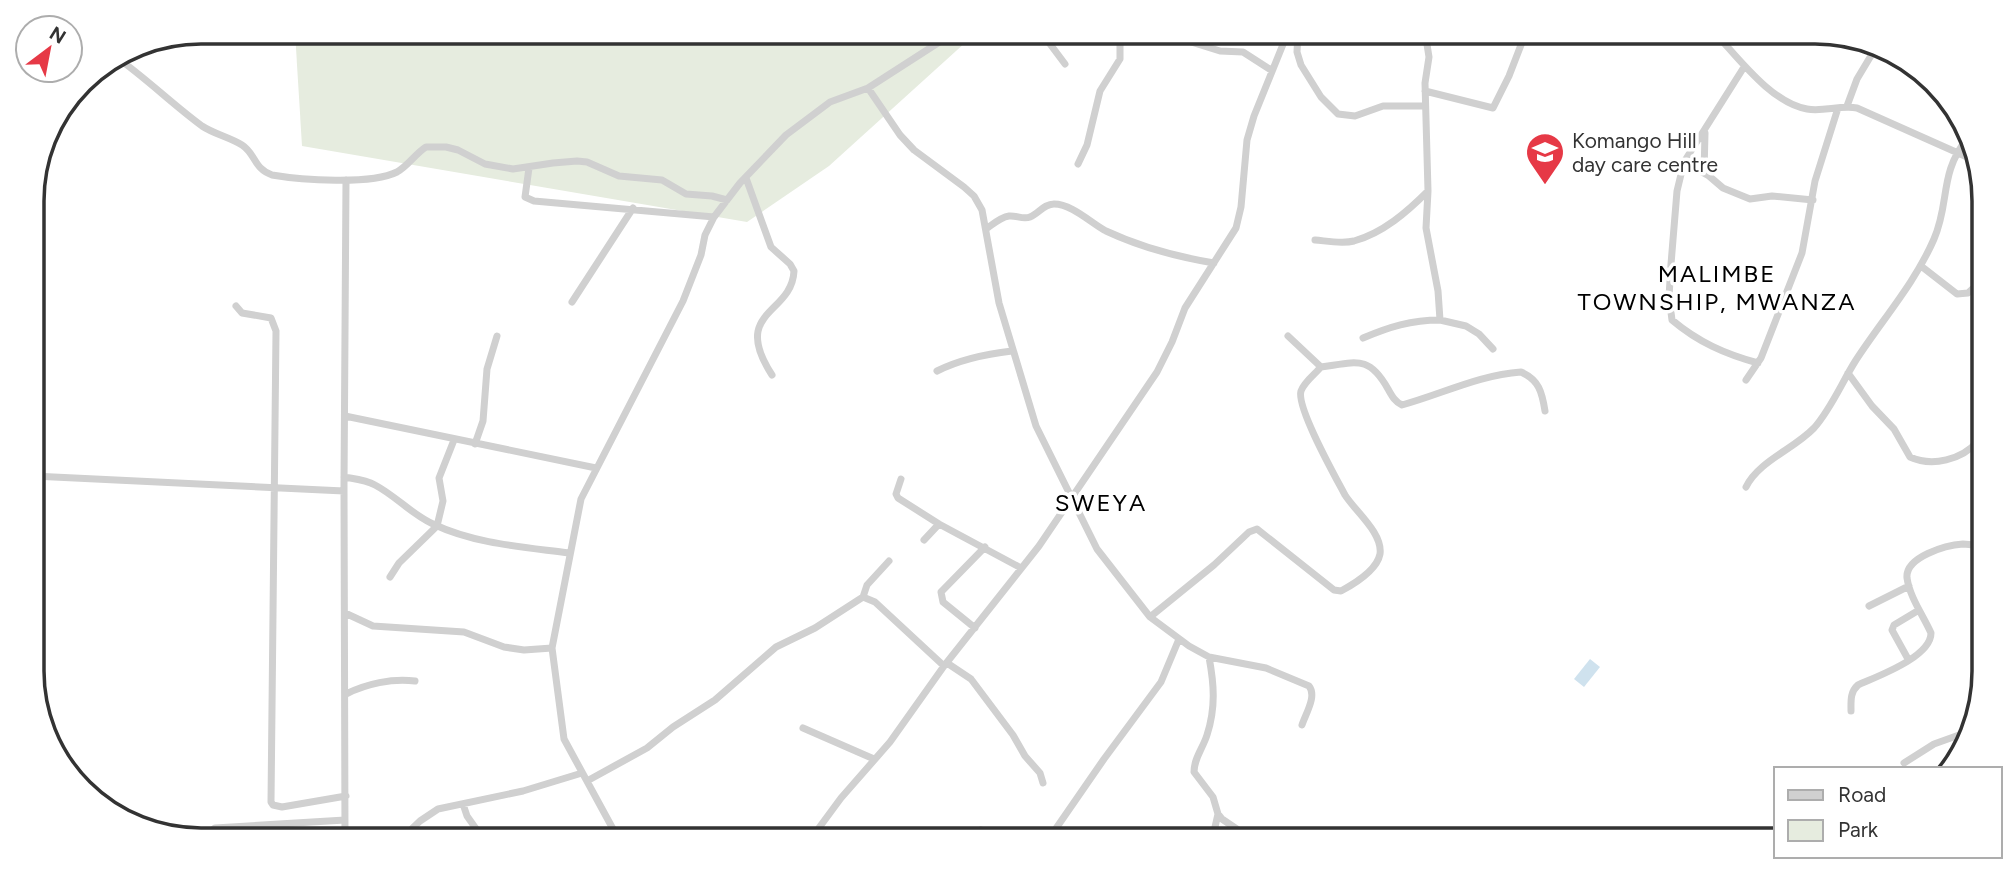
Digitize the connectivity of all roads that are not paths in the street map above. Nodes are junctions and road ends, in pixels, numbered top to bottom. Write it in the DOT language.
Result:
graph roads {
  1 [pos="936,44"];
  2 [pos="1050,44"];
  3 [pos="1120,44"];
  4 [pos="1198,44"];
  5 [pos="1283,44"];
  6 [pos="1297,44"];
  7 [pos="1427,44"];
  8 [pos="1521,44"];
  9 [pos="1724,44"];
  10 [pos="1872,55"];
  11 [pos="124,64"];
  12 [pos="1065,64"];
  13 [pos="1744,68"];
  14 [pos="1271,70"];
  15 [pos="868,88"];
  16 [pos="1425,91"];
  17 [pos="1425,106"];
  18 [pos="1847,106"];
  19 [pos="1838,108"];
  20 [pos="1705,132"];
  21 [pos="1962,145"];
  22 [pos="1957,151"];
  23 [pos="1965,155"];
  24 [pos="1684,162"];
  25 [pos="1078,164"];
  26 [pos="529,168"];
  27 [pos="1704,173"];
  28 [pos="746,178"];
  29 [pos="346,180"];
  30 [pos="1428,191"];
  31 [pos="727,200"];
  32 [pos="1813,200"];
  33 [pos="632,208"];
  34 [pos="714,217"];
  35 [pos="986,229"];
  36 [pos="1315,240"];
  37 [pos="1214,263"];
  38 [pos="1921,266"];
  39 [pos="1972,289"];
  40 [pos="572,302"];
  41 [pos="236,306"];
  42 [pos="1440,320"];
  43 [pos="497,336"];
  44 [pos="1288,336"];
  45 [pos="1363,338"];
  46 [pos="1493,349"];
  47 [pos="1012,351"];
  48 [pos="1758,363"];
  49 [pos="1321,366"];
  50 [pos="937,371"];
  51 [pos="1848,373"];
  52 [pos="772,375"];
  53 [pos="1746,380"];
  54 [pos="1545,411"];
  55 [pos="345,416"];
  56 [pos="454,440"];
  57 [pos="475,444"];
  58 [pos="1972,446"];
  59 [pos="596,468"];
  60 [pos="44,477"];
  61 [pos="344,477"];
  62 [pos="901,479"];
  63 [pos="1746,487"];
  64 [pos="275,489"];
  65 [pos="344,491"];
  66 [pos="1071,499"];
  67 [pos="939,524"];
  68 [pos="437,526"];
  69 [pos="924,540"];
  70 [pos="1972,545"];
  71 [pos="985,547"];
  72 [pos="569,553"];
  73 [pos="889,561"];
  74 [pos="1021,568"];
  75 [pos="390,576"];
  76 [pos="1909,586"];
  77 [pos="863,597"];
  78 [pos="1869,606"];
  79 [pos="1919,610"];
  80 [pos="345,613"];
  81 [pos="1150,617"];
  82 [pos="975,628"];
  83 [pos="1179,639"];
  84 [pos="552,648"];
  85 [pos="1209,657"];
  86 [pos="1908,659"];
  87 [pos="946,665"];
  88 [pos="415,681"];
  89 [pos="345,694"];
  90 [pos="1851,711"];
  91 [pos="1302,725"];
  92 [pos="803,728"];
  93 [pos="1958,735"];
  94 [pos="874,759"];
  95 [pos="1904,763"];
  96 [pos="582,773"];
  97 [pos="587,781"];
  98 [pos="1043,783"];
  99 [pos="346,796"];
  100 [pos="463,804"];
  101 [pos="1218,814"];
  102 [pos="345,820"];
  103 [pos="215,828"];
  104 [pos="345,828"];
  105 [pos="414,828"];
  106 [pos="475,828"];
  107 [pos="612,828"];
  108 [pos="818,828"];
  109 [pos="1056,828"];
  110 [pos="1215,828"];
  111 [pos="1235,828"];
  1 -- 15 [label="street"];
  2 -- 12 [label="street"];
  3 -- 25 [label="street"];
  4 -- 14 [label="street"];
  5 -- 14 [label="street"];
  6 -- 17 [label="street"];
  7 -- 16 [label="street"];
  8 -- 16 [label="street"];
  9 -- 13 [label="street"];
  10 -- 18 [label="street"];
  11 -- 29 [label="street"];
  13 -- 19 [label="street"];
  13 -- 20 [label="street"];
  14 -- 37 [label="street"];
  15 -- 28 [label="street"];
  15 -- 35 [label="street"];
  16 -- 17 [label="street"];
  17 -- 30 [label="street"];
  18 -- 19 [label="street"];
  18 -- 22 [label="street"];
  19 -- 32 [label="street"];
  20 -- 24 [label="street"];
  20 -- 27 [label="street"];
  21 -- 22 [label="street"];
  22 -- 23 [label="street"];
  22 -- 38 [label="street"];
  24 -- 27 [label="street"];
  24 -- 48 [label="street"];
  26 -- 29 [label="street"];
  26 -- 31 [label="street"];
  26 -- 33 [label="street"];
  27 -- 32 [label="street"];
  28 -- 31 [label="street"];
  28 -- 52 [label="street"];
  29 -- 55 [label="street"];
  30 -- 36 [label="street"];
  30 -- 42 [label="street"];
  31 -- 34 [label="street"];
  32 -- 48 [label="street"];
  33 -- 34 [label="street"];
  33 -- 40 [label="street"];
  34 -- 59 [label="street"];
  35 -- 37 [label="street"];
  35 -- 47 [label="street"];
  37 -- 66 [label="street"];
  38 -- 39 [label="street"];
  38 -- 51 [label="street"];
  41 -- 64 [label="street"];
  42 -- 45 [label="street"];
  42 -- 46 [label="street"];
  43 -- 57 [label="street"];
  44 -- 49 [label="street"];
  47 -- 50 [label="street"];
  47 -- 66 [label="street"];
  48 -- 53 [label="street"];
  49 -- 54 [label="street"];
  49 -- 81 [label="street"];
  51 -- 58 [label="street"];
  51 -- 63 [label="street"];
  55 -- 56 [label="street"];
  55 -- 61 [label="street"];
  56 -- 57 [label="street"];
  56 -- 68 [label="street"];
  57 -- 59 [label="street"];
  59 -- 72 [label="street"];
  60 -- 64 [label="street"];
  61 -- 65 [label="street"];
  61 -- 68 [label="street"];
  62 -- 67 [label="street"];
  64 -- 65 [label="street"];
  64 -- 99 [label="street"];
  65 -- 80 [label="street"];
  66 -- 74 [label="street"];
  66 -- 81 [label="street"];
  67 -- 69 [label="street"];
  67 -- 71 [label="street"];
  68 -- 72 [label="street"];
  68 -- 75 [label="street"];
  70 -- 76 [label="street"];
  71 -- 74 [label="street"];
  71 -- 82 [label="street"];
  72 -- 84 [label="street"];
  73 -- 77 [label="street"];
  74 -- 82 [label="street"];
  76 -- 78 [label="street"];
  76 -- 79 [label="street"];
  77 -- 87 [label="street"];
  77 -- 97 [label="street"];
  79 -- 86 [label="street"];
  79 -- 86 [label="street"];
  80 -- 84 [label="street"];
  80 -- 89 [label="street"];
  81 -- 83 [label="street"];
  82 -- 87 [label="street"];
  83 -- 85 [label="street"];
  83 -- 109 [label="street"];
  84 -- 96 [label="street"];
  85 -- 91 [label="street"];
  85 -- 101 [label="street"];
  86 -- 90 [label="street"];
  87 -- 94 [label="street"];
  87 -- 98 [label="street"];
  88 -- 89 [label="street"];
  89 -- 99 [label="street"];
  92 -- 94 [label="street"];
  93 -- 95 [label="street"];
  94 -- 108 [label="street"];
  96 -- 97 [label="street"];
  96 -- 100 [label="street"];
  97 -- 107 [label="street"];
  99 -- 102 [label="street"];
  100 -- 105 [label="street"];
  100 -- 106 [label="street"];
  101 -- 110 [label="street"];
  101 -- 111 [label="street"];
  102 -- 103 [label="street"];
  102 -- 104 [label="street"];
}
